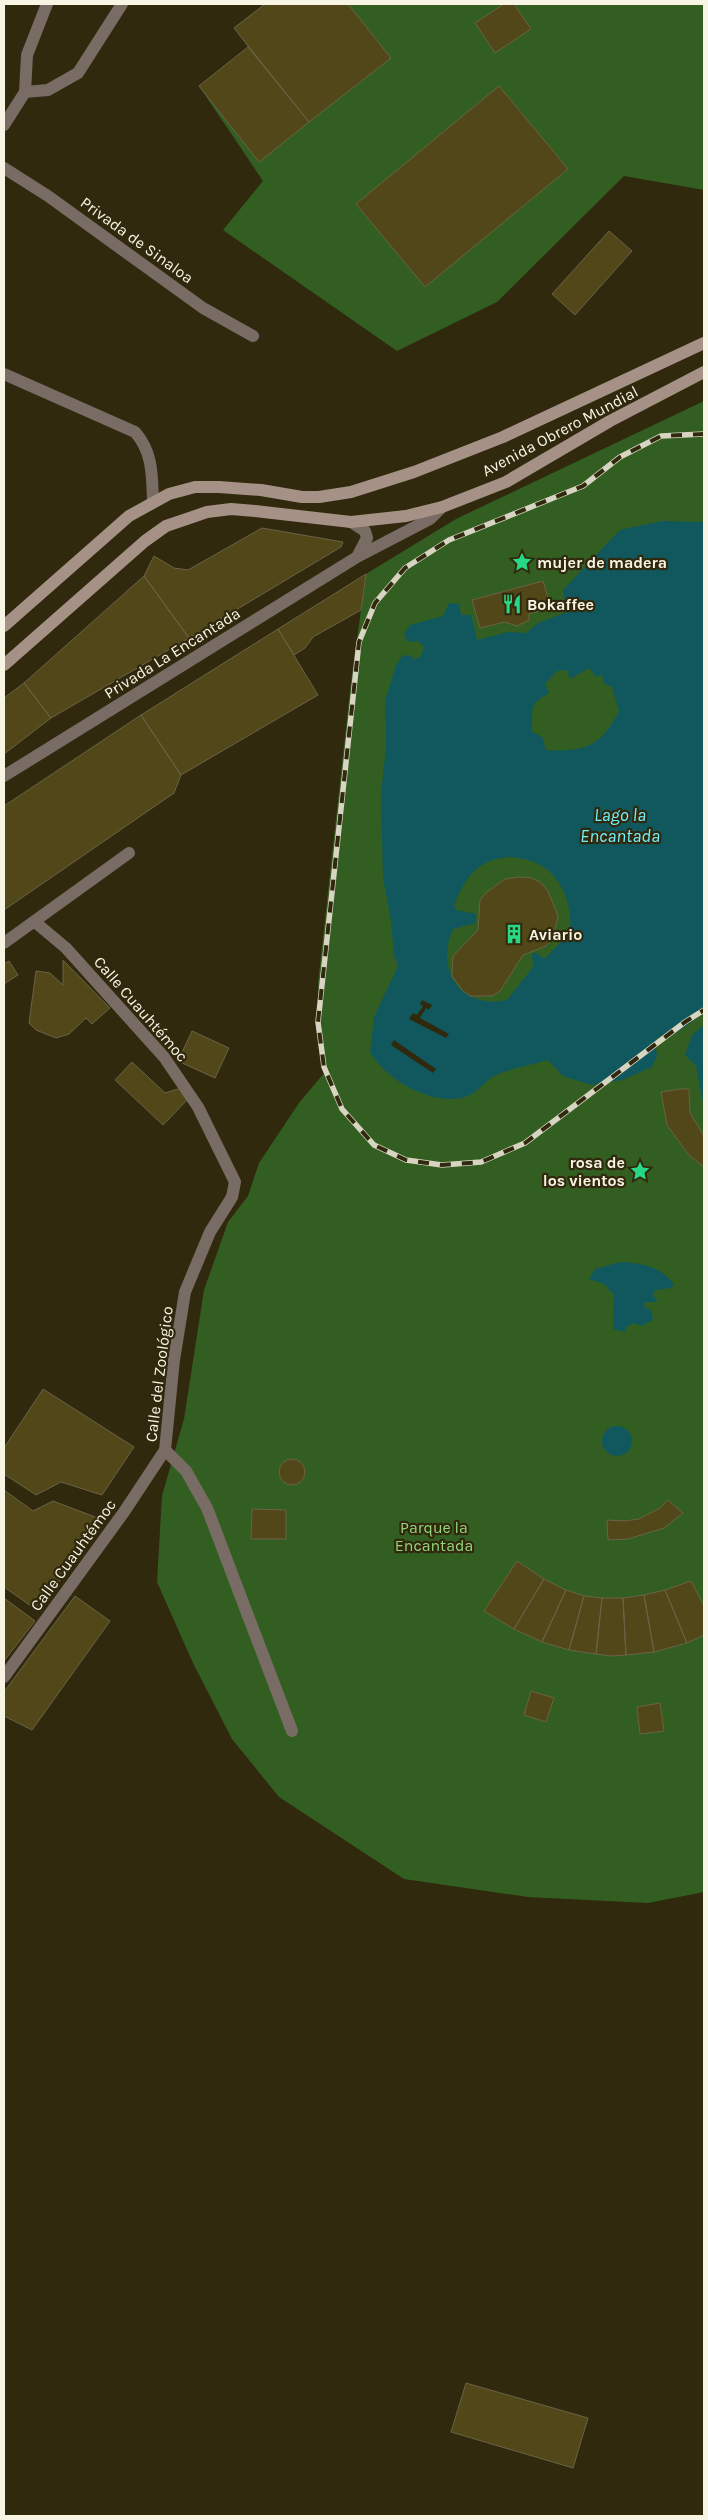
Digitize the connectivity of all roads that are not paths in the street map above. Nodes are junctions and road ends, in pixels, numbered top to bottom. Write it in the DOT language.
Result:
graph roads {
  1 [pos="47,4"];
  2 [pos="122,4"];
  3 [pos="24,92"];
  4 [pos="4,125"];
  5 [pos="4,168"];
  6 [pos="253,336"];
  7 [pos="704,344"];
  8 [pos="704,372"];
  9 [pos="4,374"];
  10 [pos="153,501"];
  11 [pos="442,507"];
  12 [pos="351,522"];
  13 [pos="357,557"];
  14 [pos="4,626"];
  15 [pos="4,665"];
  16 [pos="4,776"];
  17 [pos="129,853"];
  18 [pos="35,922"];
  19 [pos="4,943"];
  20 [pos="235,1182"];
  21 [pos="165,1450"];
  22 [pos="4,1677"];
  23 [pos="292,1731"];
  1 -- 3 [label="street"];
  2 -- 3 [label="street"];
  3 -- 4 [label="street"];
  5 -- 6 [label="street, Privada de Sinaloa"];
  7 -- 10 [label="main road, Avenida Obrero Mundial"];
  8 -- 11 [label="main road, Avenida Obrero Mundial"];
  9 -- 10 [label="street"];
  10 -- 14 [label="main road, Avenida Obrero Mundial"];
  11 -- 12 [label="main road, Avenida Obrero Mundial"];
  11 -- 13 [label="street, Privada La Encantada"];
  12 -- 13 [label="street"];
  12 -- 15 [label="main road, Avenida Obrero Mundial"];
  13 -- 16 [label="street, Privada La Encantada"];
  17 -- 18 [label="street"];
  18 -- 19 [label="street"];
  18 -- 20 [label="street, Calle Cuauhtémoc"];
  20 -- 21 [label="street, Calle del Zoológico"];
  21 -- 22 [label="street, Calle Cuauhtémoc"];
  21 -- 23 [label="street, Calle del Zoológico"];
}
